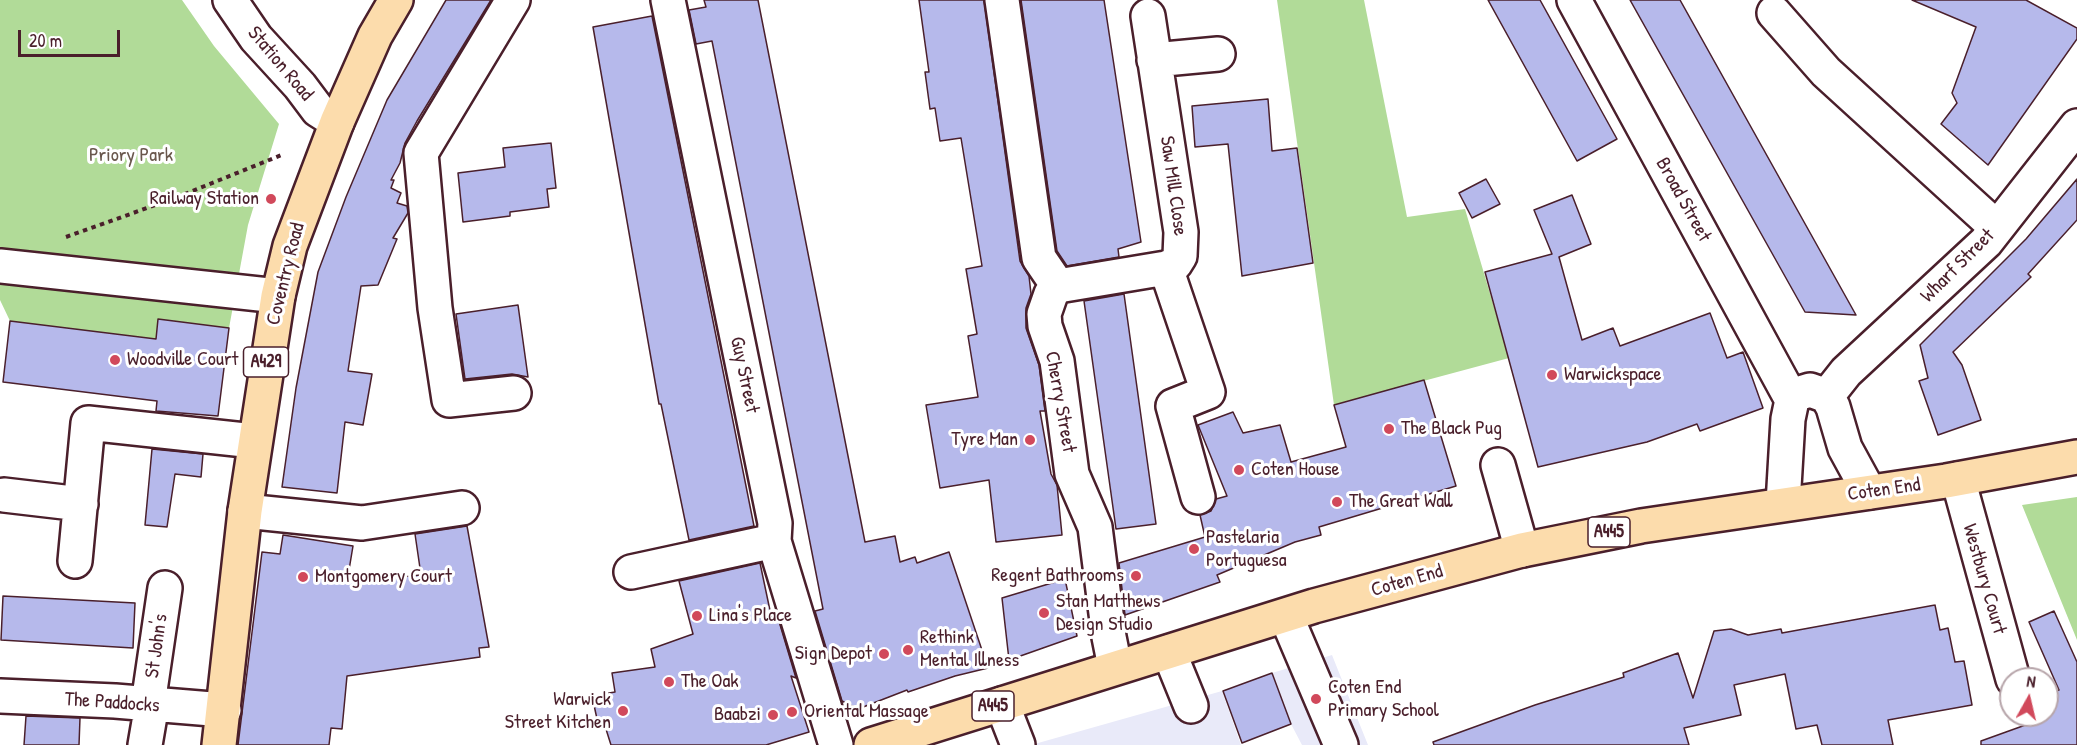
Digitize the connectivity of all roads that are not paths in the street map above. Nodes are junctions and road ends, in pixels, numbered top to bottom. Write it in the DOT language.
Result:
graph roads {
  1 [pos="230,0"];
  2 [pos="396,0"];
  3 [pos="513,0"];
  4 [pos="668,0"];
  5 [pos="1002,0"];
  6 [pos="1574,0"];
  7 [pos="1774,13"];
  8 [pos="1148,16"];
  9 [pos="1218,54"];
  10 [pos="1155,60"];
  11 [pos="337,122"];
  12 [pos="2077,126"];
  13 [pos="1996,228"];
  14 [pos="0,266"];
  15 [pos="1166,268"];
  16 [pos="1058,286"];
  17 [pos="278,296"];
  18 [pos="514,393"];
  19 [pos="1827,396"];
  20 [pos="1792,400"];
  21 [pos="254,441"];
  22 [pos="2077,457"];
  23 [pos="1498,465"];
  24 [pos="1958,479"];
  25 [pos="1869,492"];
  26 [pos="4,495"];
  27 [pos="1198,498"];
  28 [pos="81,504"];
  29 [pos="1783,504"];
  30 [pos="462,508"];
  31 [pos="244,511"];
  32 [pos="774,532"];
  33 [pos="1522,550"];
  34 [pos="75,561"];
  35 [pos="631,572"];
  36 [pos="165,588"];
  37 [pos="1286,616"];
  38 [pos="1169,651"];
  39 [pos="1115,667"];
  40 [pos="2010,667"];
  41 [pos="0,696"];
  42 [pos="150,704"];
  43 [pos="1002,704"];
  44 [pos="1191,706"];
  45 [pos="224,710"];
  46 [pos="146,743"];
  47 [pos="219,745"];
  48 [pos="836,745"];
  49 [pos="871,745"];
  50 [pos="1018,745"];
  51 [pos="1341,745"];
  1 -- 11 [label="street, Station Road"];
  2 -- 11 [label="main road, Coventry Road / A429"];
  3 -- 18 [label="street"];
  4 -- 32 [label="street, Guy Street"];
  5 -- 16 [label="street"];
  6 -- 20 [label="street, Broad Street"];
  7 -- 13 [label="street"];
  8 -- 10 [label="street, Saw Mill Close"];
  9 -- 10 [label="street"];
  10 -- 15 [label="street, Saw Mill Close"];
  11 -- 17 [label="main road, Coventry Road / A429"];
  12 -- 13 [label="street, Wharf Street"];
  13 -- 19 [label="street, Wharf Street"];
  14 -- 17 [label="street"];
  15 -- 16 [label="street"];
  15 -- 27 [label="street"];
  16 -- 39 [label="street, Cherry Street"];
  17 -- 21 [label="main road, Coventry Road / A429"];
  19 -- 20 [label="street"];
  19 -- 25 [label="street"];
  20 -- 29 [label="street"];
  21 -- 28 [label="street"];
  21 -- 31 [label="main road, Coventry Road / A429"];
  22 -- 24 [label="main road, A445"];
  23 -- 33 [label="street"];
  24 -- 25 [label="main road, Coten End / A445"];
  24 -- 40 [label="street, Westbury Court"];
  25 -- 29 [label="main road, Coten End / A445"];
  26 -- 28 [label="street"];
  28 -- 34 [label="street"];
  29 -- 33 [label="main road, Coten End / A445"];
  30 -- 31 [label="street"];
  31 -- 45 [label="main road, Coventry Road / A429"];
  32 -- 35 [label="street"];
  32 -- 48 [label="street, Guy Street"];
  33 -- 37 [label="main road, Coten End / A445"];
  36 -- 42 [label="street, St John's"];
  37 -- 38 [label="main road, Coten End / A445"];
  37 -- 51 [label="street"];
  38 -- 39 [label="main road, Coten End / A445"];
  38 -- 44 [label="street"];
  39 -- 43 [label="main road, Coten End / A445"];
  41 -- 42 [label="street, The Paddocks"];
  42 -- 45 [label="street, The Paddocks"];
  42 -- 46 [label="street, St John's"];
  43 -- 49 [label="main road, Coten End / A445"];
  43 -- 50 [label="street"];
  45 -- 47 [label="main road, Coventry Road / A429"];
}
